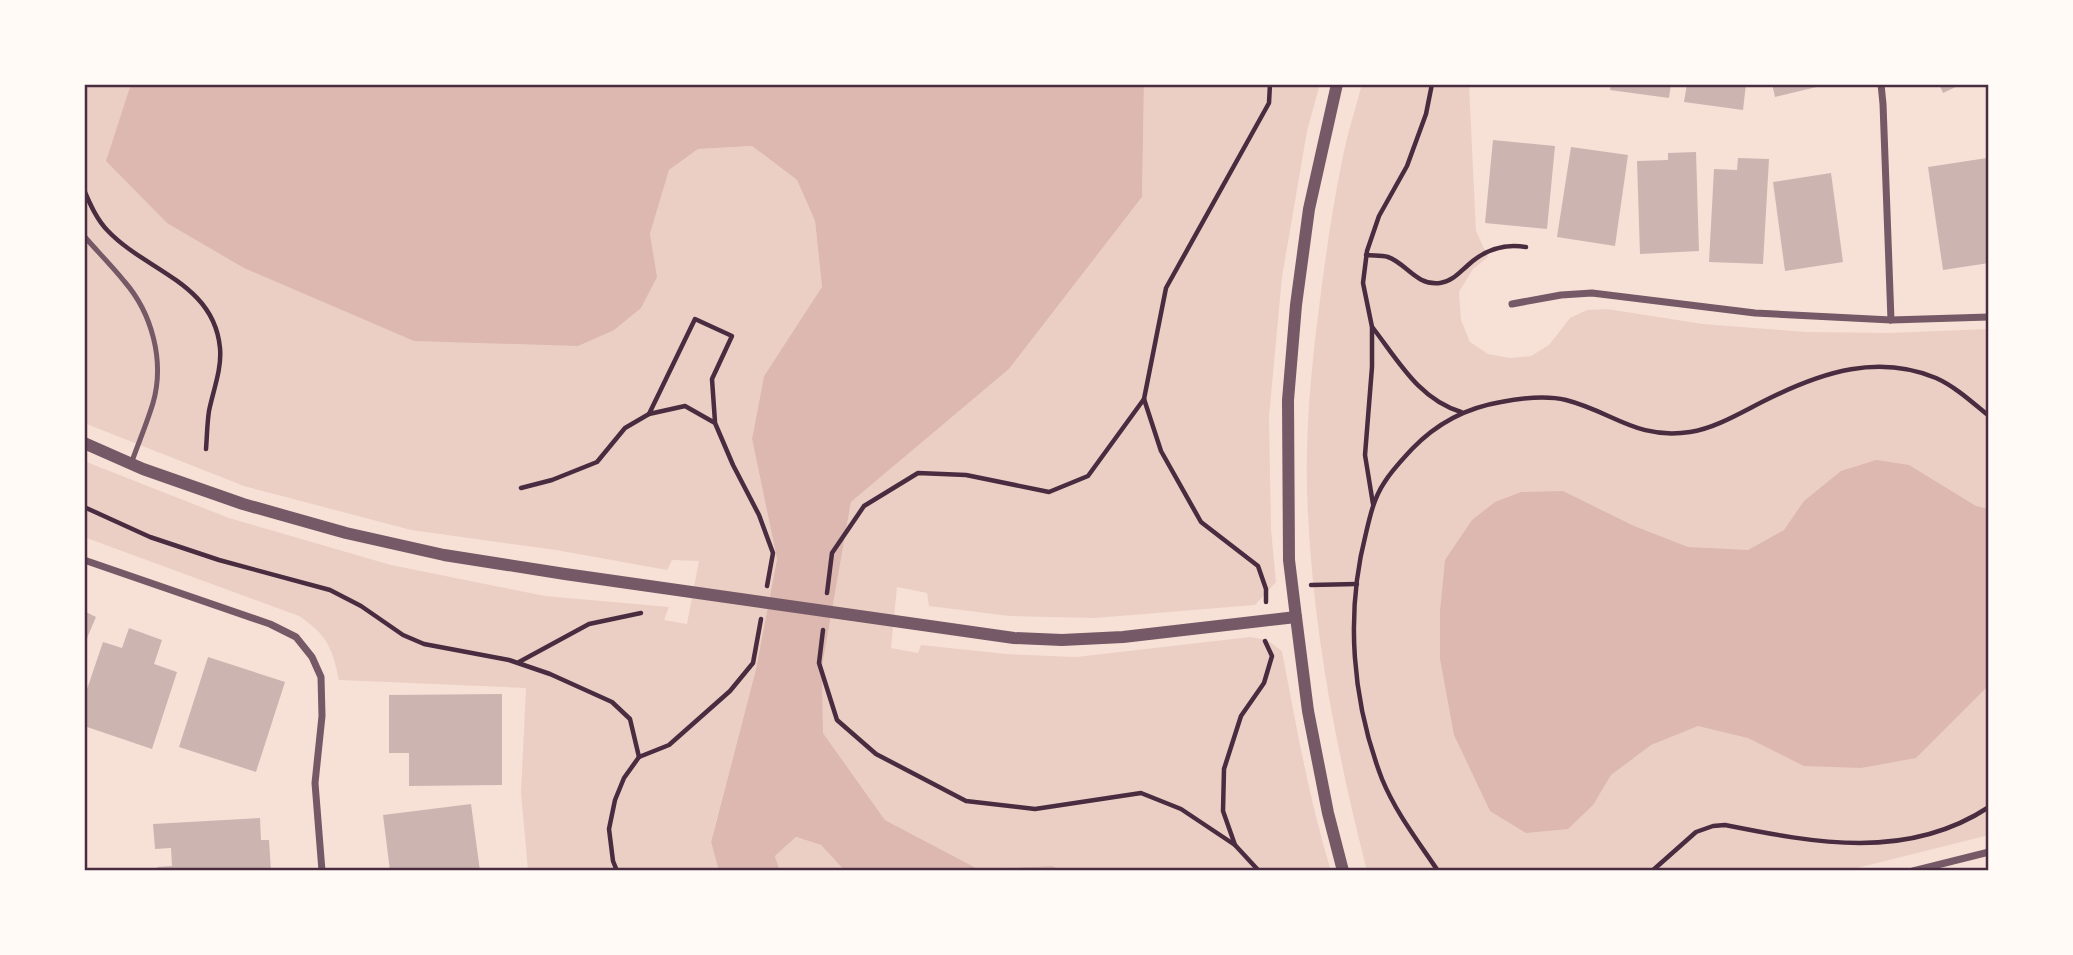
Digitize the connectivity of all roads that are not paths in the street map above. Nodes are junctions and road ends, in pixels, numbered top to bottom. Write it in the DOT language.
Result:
graph roads {
  1 [pos="1337,84"];
  2 [pos="1881,84"];
  3 [pos="84,236"];
  4 [pos="1512,304"];
  5 [pos="1989,317"];
  6 [pos="1891,320"];
  7 [pos="84,443"];
  8 [pos="131,464"];
  9 [pos="84,560"];
  10 [pos="1296,617"];
  11 [pos="1989,852"];
  12 [pos="321,871"];
  13 [pos="1343,871"];
  14 [pos="1913,871"];
  1 -- 10 [label="street"];
  2 -- 6 [label="street"];
  3 -- 8 [label="lane"];
  4 -- 6 [label="street"];
  5 -- 6 [label="street"];
  7 -- 8 [label="street"];
  8 -- 10 [label="street"];
  9 -- 12 [label="street"];
  10 -- 13 [label="street"];
  11 -- 14 [label="street"];
}
